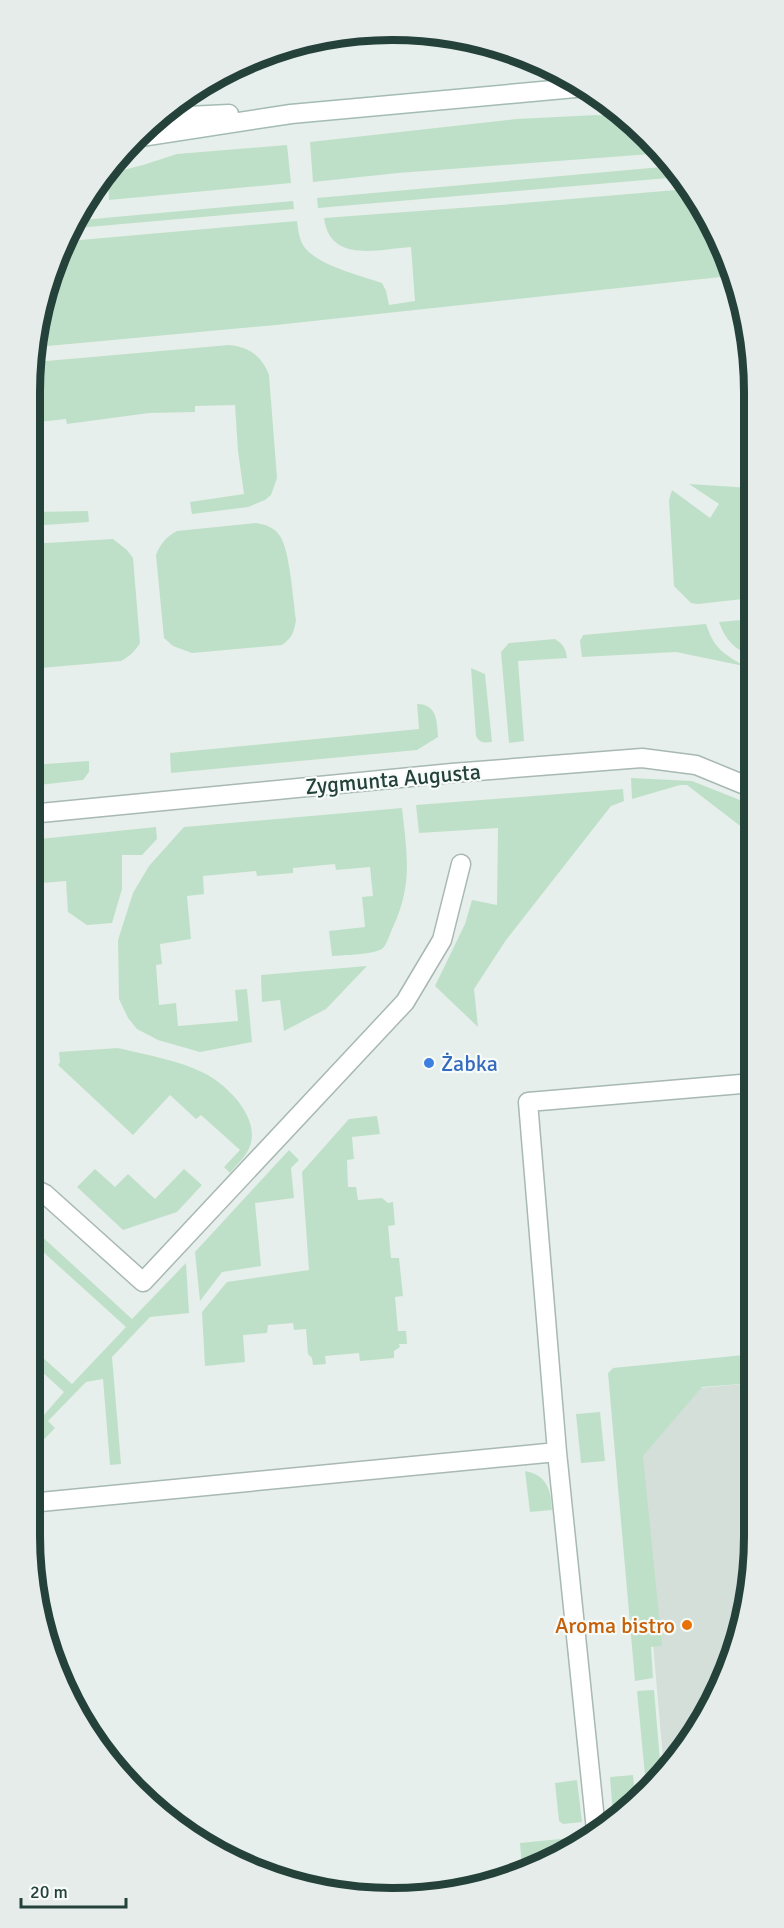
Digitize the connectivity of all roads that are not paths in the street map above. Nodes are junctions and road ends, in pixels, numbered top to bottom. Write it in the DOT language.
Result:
graph roads {
  1 [pos="570,89"];
  2 [pos="291,114"];
  3 [pos="174,116"];
  4 [pos="152,135"];
  5 [pos="744,785"];
  6 [pos="40,813"];
  7 [pos="461,864"];
  8 [pos="744,1084"];
  9 [pos="40,1192"];
  10 [pos="557,1452"];
  11 [pos="40,1502"];
  12 [pos="595,1822"];
  1 -- 2 [label="street"];
  2 -- 3 [label="street"];
  2 -- 4 [label="street"];
  5 -- 6 [label="street, Zygmunta Augusta"];
  7 -- 9 [label="street"];
  8 -- 10 [label="street"];
  10 -- 11 [label="street"];
  10 -- 12 [label="street"];
}
